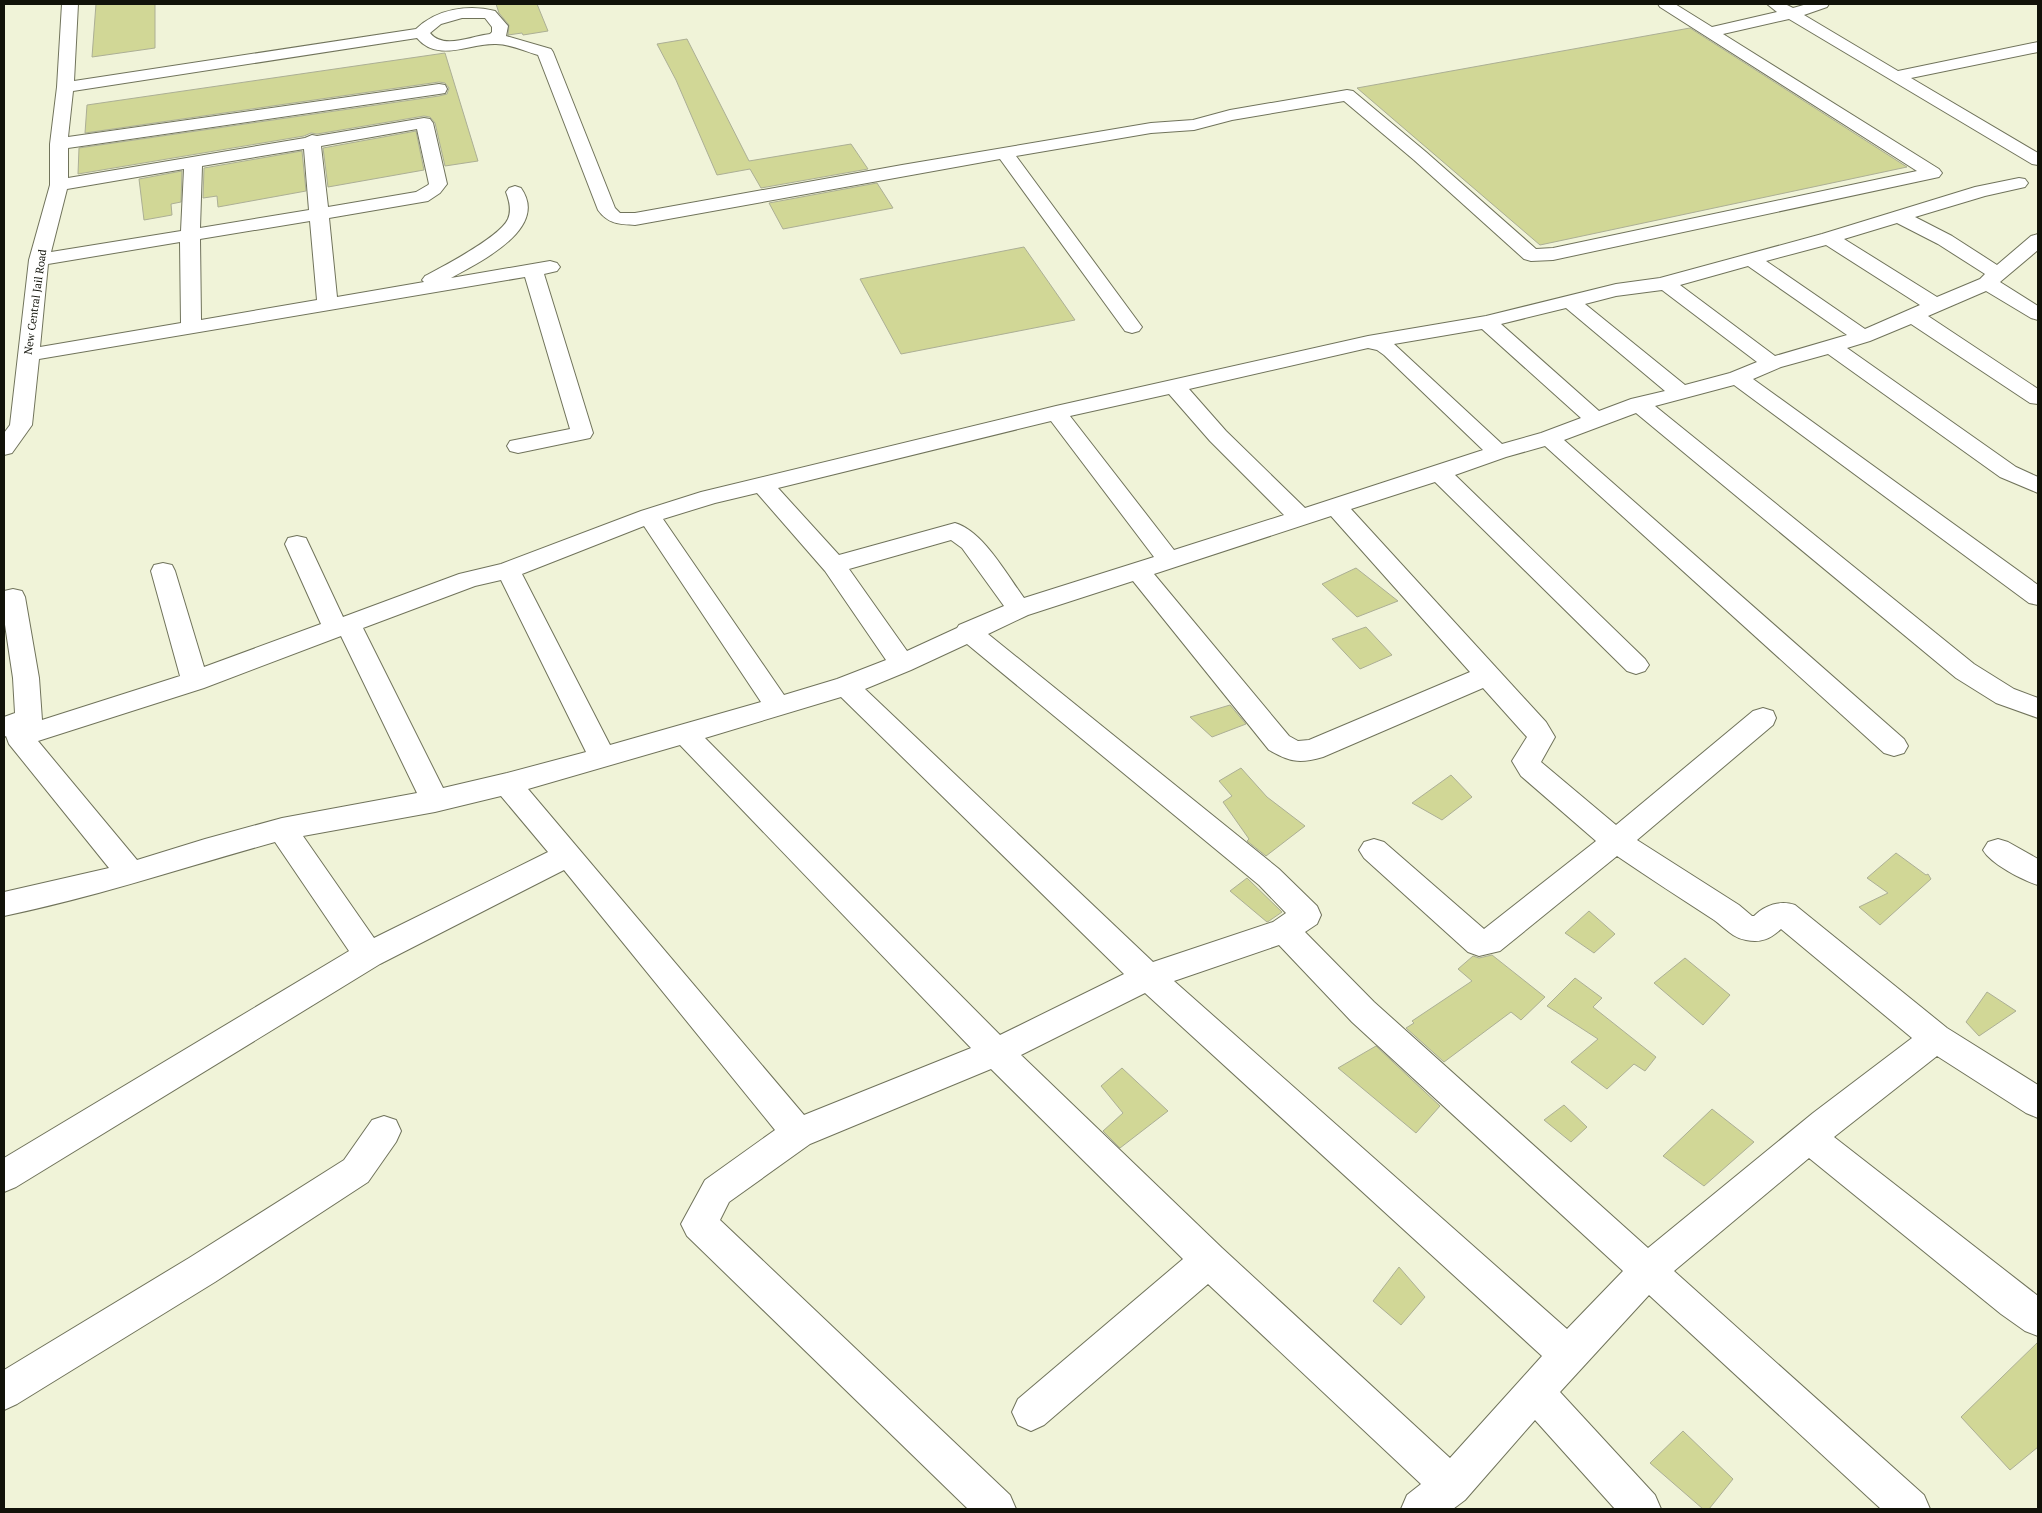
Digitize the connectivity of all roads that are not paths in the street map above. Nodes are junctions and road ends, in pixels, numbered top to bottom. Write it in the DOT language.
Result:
graph roads {
  1 [pos="70,4"];
  2 [pos="496,4"];
  3 [pos="1665,4"];
  4 [pos="1774,4"];
  5 [pos="1822,4"];
  6 [pos="482,13"];
  7 [pos="1791,14"];
  8 [pos="1709,32"];
  9 [pos="421,33"];
  10 [pos="496,38"];
  11 [pos="2038,47"];
  12 [pos="1896,76"];
  13 [pos="65,87"];
  14 [pos="439,89"];
  15 [pos="312,140"];
  16 [pos="59,144"];
  17 [pos="1005,153"];
  18 [pos="2038,160"];
  19 [pos="193,161"];
  20 [pos="2019,183"];
  21 [pos="59,185"];
  22 [pos="515,192"];
  23 [pos="318,214"];
  24 [pos="1898,216"];
  25 [pos="190,235"];
  26 [pos="1829,238"];
  27 [pos="2038,241"];
  28 [pos="39,260"];
  29 [pos="1750,260"];
  30 [pos="1992,278"];
  31 [pos="1665,283"];
  32 [pos="413,290"];
  33 [pos="1569,301"];
  34 [pos="328,305"];
  35 [pos="1935,305"];
  36 [pos="2038,314"];
  37 [pos="1912,315"];
  38 [pos="1486,322"];
  39 [pos="191,328"];
  40 [pos="1132,328"];
  41 [pos="1863,337"];
  42 [pos="1368,342"];
  43 [pos="1832,347"];
  44 [pos="28,355"];
  45 [pos="1773,364"];
  46 [pos="1738,378"];
  47 [pos="1174,386"];
  48 [pos="1681,393"];
  49 [pos="2038,398"];
  50 [pos="1639,404"];
  51 [pos="1056,413"];
  52 [pos="1597,421"];
  53 [pos="1548,438"];
  54 [pos="518,446"];
  55 [pos="4,448"];
  56 [pos="1498,452"];
  57 [pos="1439,473"];
  58 [pos="762,484"];
  59 [pos="2038,486"];
  60 [pos="1334,506"];
  61 [pos="649,516"];
  62 [pos="1300,517"];
  63 [pos="297,544"];
  64 [pos="1168,559"];
  65 [pos="834,565"];
  66 [pos="508,570"];
  67 [pos="1138,570"];
  68 [pos="163,571"];
  69 [pos="13,597"];
  70 [pos="2038,597"];
  71 [pos="1019,608"];
  72 [pos="342,627"];
  73 [pos="968,631"];
  74 [pos="902,664"];
  75 [pos="1636,665"];
  76 [pos="1486,676"];
  77 [pos="195,681"];
  78 [pos="846,686"];
  79 [pos="777,705"];
  80 [pos="2038,708"];
  81 [pos="1763,718"];
  82 [pos="17,728"];
  83 [pos="685,734"];
  84 [pos="1894,746"];
  85 [pos="602,757"];
  86 [pos="507,784"];
  87 [pos="434,801"];
  88 [pos="282,829"];
  89 [pos="1616,841"];
  90 [pos="1374,850"];
  91 [pos="1998,850"];
  92 [pos="568,855"];
  93 [pos="2038,873"];
  94 [pos="131,874"];
  95 [pos="4,904"];
  96 [pos="1284,931"];
  97 [pos="369,955"];
  98 [pos="1148,977"];
  99 [pos="1936,1038"];
  100 [pos="996,1052"];
  101 [pos="2038,1103"];
  102 [pos="384,1131"];
  103 [pos="798,1133"];
  104 [pos="1809,1138"];
  105 [pos="4,1176"];
  106 [pos="1209,1260"];
  107 [pos="1648,1270"];
  108 [pos="2038,1318"];
  109 [pos="1568,1355"];
  110 [pos="4,1391"];
  111 [pos="1534,1392"];
  112 [pos="1031,1412"];
  113 [pos="1451,1486"];
  114 [pos="996,1509"];
  115 [pos="1421,1509"];
  116 [pos="1641,1509"];
  117 [pos="1910,1509"];
  1 -- 13 [label="street, New Central Jail Road"];
  2 -- 6 [label="street"];
  3 -- 8 [label="street"];
  4 -- 7 [label="street"];
  5 -- 7 [label="street"];
  6 -- 9 [label="street"];
  6 -- 10 [label="street"];
  7 -- 8 [label="street"];
  7 -- 12 [label="street"];
  8 -- 17 [label="street"];
  9 -- 10 [label="street"];
  9 -- 13 [label="street"];
  10 -- 17 [label="street"];
  11 -- 12 [label="street"];
  12 -- 18 [label="street"];
  13 -- 16 [label="street, New Central Jail Road"];
  14 -- 16 [label="street"];
  15 -- 19 [label="street"];
  15 -- 23 [label="street"];
  15 -- 23 [label="street"];
  16 -- 21 [label="street, New Central Jail Road"];
  17 -- 40 [label="street"];
  19 -- 21 [label="street"];
  19 -- 25 [label="street"];
  20 -- 24 [label="street"];
  21 -- 28 [label="street, New Central Jail Road"];
  22 -- 32 [label="street"];
  23 -- 25 [label="street"];
  23 -- 34 [label="street"];
  24 -- 26 [label="street"];
  24 -- 30 [label="street"];
  25 -- 28 [label="street"];
  25 -- 39 [label="street"];
  26 -- 29 [label="street"];
  26 -- 35 [label="street"];
  27 -- 30 [label="street"];
  28 -- 44 [label="street, New Central Jail Road"];
  29 -- 31 [label="street"];
  29 -- 41 [label="street"];
  30 -- 35 [label="street"];
  30 -- 36 [label="street"];
  31 -- 33 [label="street"];
  31 -- 45 [label="street"];
  32 -- 34 [label="street"];
  32 -- 54 [label="street"];
  33 -- 38 [label="street"];
  33 -- 48 [label="street"];
  34 -- 39 [label="street"];
  35 -- 37 [label="street"];
  37 -- 41 [label="street"];
  37 -- 49 [label="street"];
  38 -- 42 [label="street"];
  38 -- 52 [label="street"];
  39 -- 44 [label="street"];
  41 -- 43 [label="street"];
  42 -- 47 [label="street"];
  42 -- 56 [label="street"];
  43 -- 45 [label="street"];
  43 -- 59 [label="street"];
  44 -- 55 [label="street, New Central Jail Road"];
  45 -- 46 [label="street"];
  46 -- 48 [label="street"];
  46 -- 70 [label="street"];
  47 -- 51 [label="street"];
  47 -- 62 [label="street"];
  48 -- 50 [label="street"];
  50 -- 52 [label="street"];
  50 -- 80 [label="street"];
  51 -- 58 [label="street"];
  51 -- 64 [label="street"];
  52 -- 53 [label="street"];
  53 -- 56 [label="street"];
  53 -- 84 [label="street"];
  56 -- 57 [label="street"];
  57 -- 60 [label="street"];
  57 -- 75 [label="street"];
  58 -- 61 [label="street"];
  58 -- 65 [label="street"];
  60 -- 62 [label="street"];
  60 -- 76 [label="street"];
  61 -- 66 [label="street"];
  61 -- 79 [label="street"];
  62 -- 64 [label="street"];
  63 -- 72 [label="street"];
  64 -- 67 [label="street"];
  65 -- 71 [label="street"];
  65 -- 74 [label="street"];
  66 -- 72 [label="street"];
  66 -- 85 [label="street"];
  67 -- 71 [label="street"];
  67 -- 76 [label="street"];
  68 -- 77 [label="street"];
  69 -- 82 [label="street"];
  71 -- 73 [label="street"];
  72 -- 77 [label="street"];
  72 -- 87 [label="street"];
  73 -- 74 [label="street"];
  73 -- 96 [label="street"];
  74 -- 78 [label="street"];
  76 -- 89 [label="street"];
  77 -- 82 [label="street"];
  78 -- 79 [label="street"];
  78 -- 98 [label="street"];
  79 -- 83 [label="street"];
  81 -- 89 [label="street"];
  82 -- 94 [label="street"];
  83 -- 85 [label="street"];
  83 -- 100 [label="street"];
  85 -- 86 [label="street"];
  86 -- 87 [label="street"];
  86 -- 92 [label="street"];
  87 -- 88 [label="street"];
  88 -- 94 [label="street"];
  88 -- 97 [label="street"];
  89 -- 90 [label="street"];
  89 -- 99 [label="street"];
  91 -- 93 [label="street"];
  92 -- 97 [label="street"];
  92 -- 103 [label="street"];
  94 -- 95 [label="street"];
  96 -- 98 [label="street"];
  96 -- 107 [label="street"];
  97 -- 105 [label="street"];
  98 -- 100 [label="street"];
  98 -- 109 [label="street"];
  99 -- 101 [label="street"];
  99 -- 104 [label="street"];
  100 -- 103 [label="street"];
  100 -- 106 [label="street"];
  102 -- 110 [label="street"];
  103 -- 114 [label="street"];
  104 -- 107 [label="street"];
  104 -- 108 [label="street"];
  106 -- 112 [label="street"];
  106 -- 113 [label="street"];
  107 -- 109 [label="street"];
  107 -- 117 [label="street"];
  109 -- 111 [label="street"];
  111 -- 113 [label="street"];
  111 -- 116 [label="street"];
  113 -- 115 [label="street"];
}
